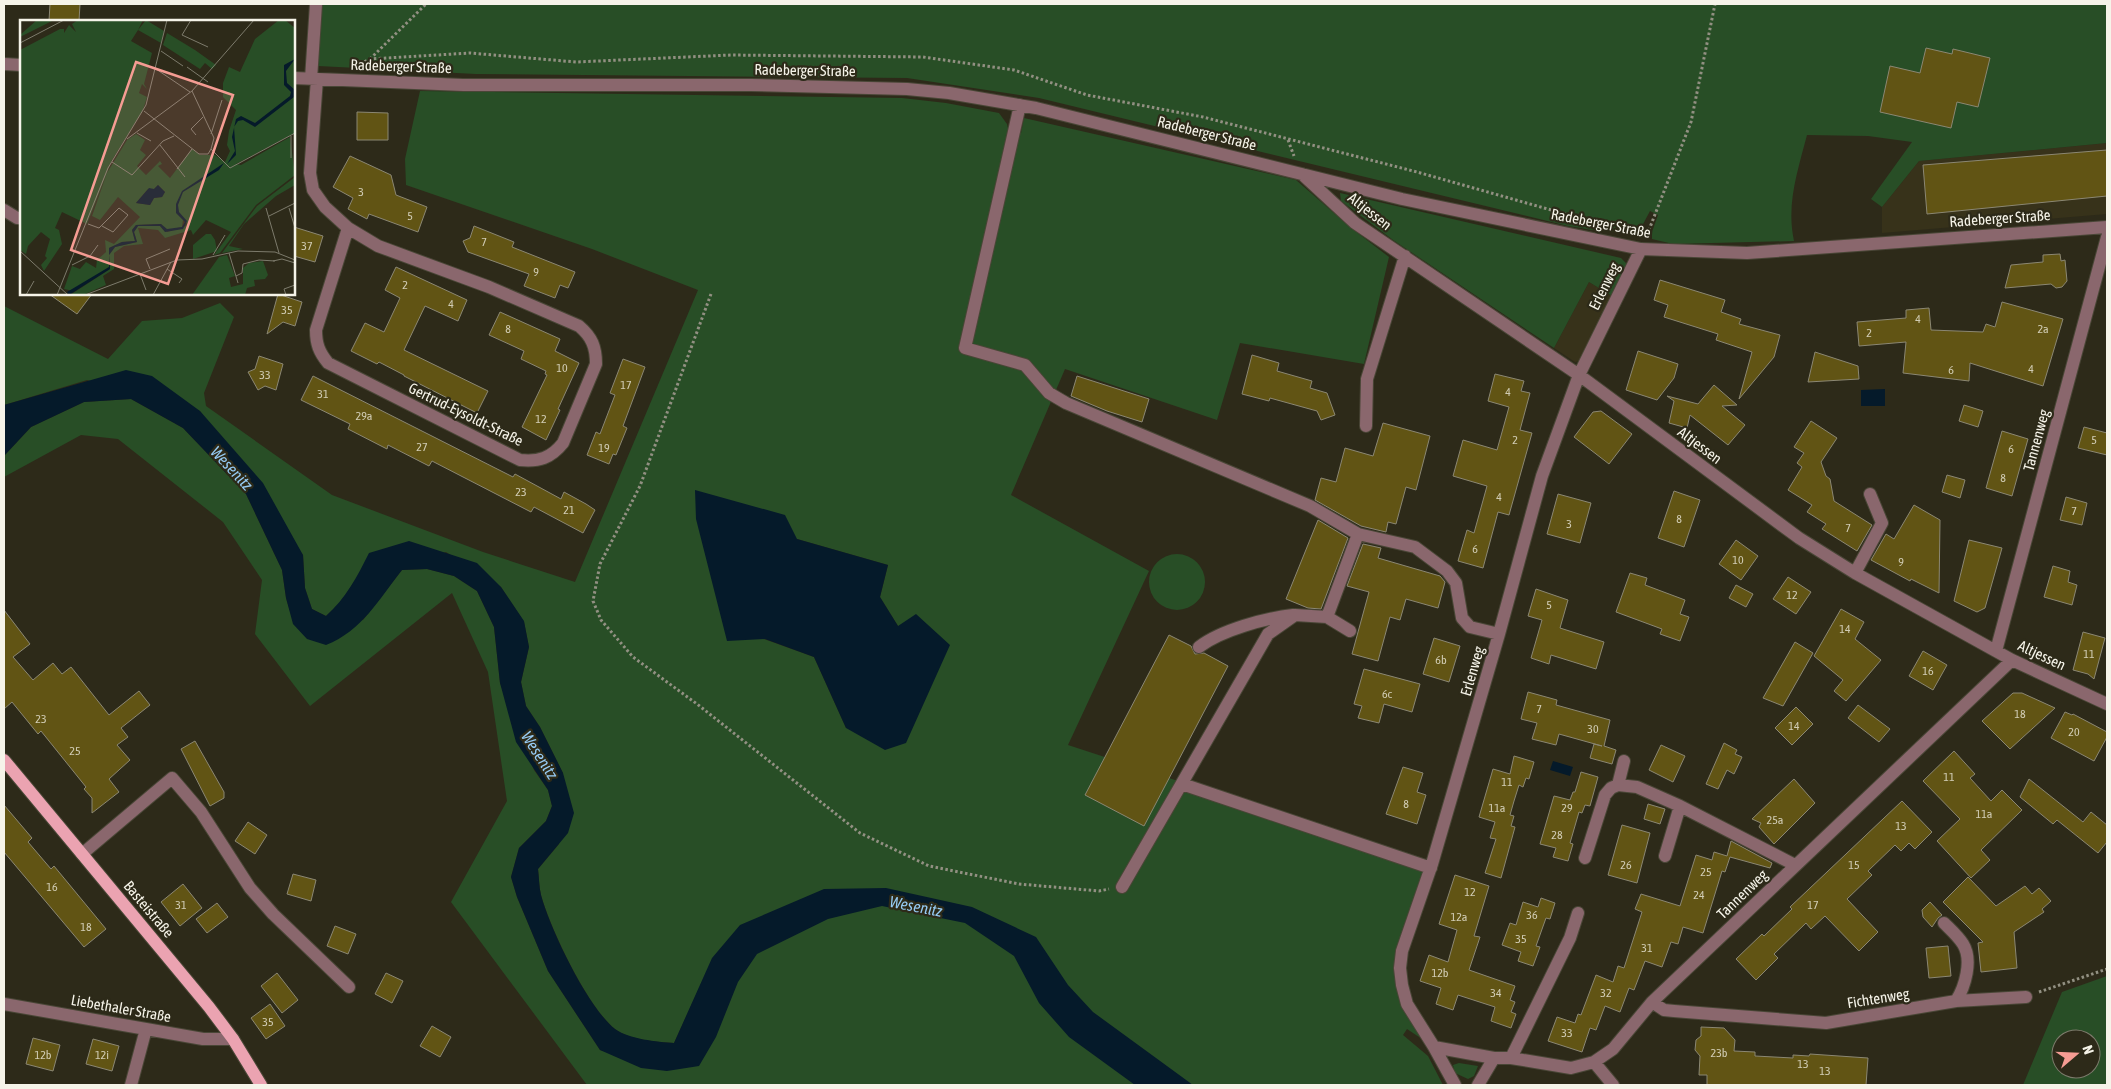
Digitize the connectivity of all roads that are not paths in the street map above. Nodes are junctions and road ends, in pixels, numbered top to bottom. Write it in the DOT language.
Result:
graph roads {
  1 [pos="316,4"];
  2 [pos="4,64"];
  3 [pos="20,65"];
  4 [pos="295,78"];
  5 [pos="314,79"];
  6 [pos="1020,105"];
  7 [pos="1300,172"];
  8 [pos="4,210"];
  9 [pos="20,218"];
  10 [pos="2107,227"];
  11 [pos="348,228"];
  12 [pos="2107,238"];
  13 [pos="1641,249"];
  14 [pos="1405,256"];
  15 [pos="1578,375"];
  16 [pos="1366,426"];
  17 [pos="1870,494"];
  18 [pos="1358,534"];
  19 [pos="1855,572"];
  20 [pos="1295,615"];
  21 [pos="1327,617"];
  22 [pos="1350,631"];
  23 [pos="1500,634"];
  24 [pos="1199,647"];
  25 [pos="1996,651"];
  26 [pos="2012,660"];
  27 [pos="2107,704"];
  28 [pos="4,760"];
  29 [pos="1624,761"];
  30 [pos="8,773"];
  31 [pos="1182,784"];
  32 [pos="1618,785"];
  33 [pos="1680,806"];
  34 [pos="82,854"];
  35 [pos="1665,856"];
  36 [pos="1585,858"];
  37 [pos="1796,865"];
  38 [pos="1431,868"];
  39 [pos="1122,887"];
  40 [pos="1578,913"];
  41 [pos="1944,923"];
  42 [pos="349,986"];
  43 [pos="2026,997"];
  44 [pos="1652,1002"];
  45 [pos="1956,1002"];
  46 [pos="4,1004"];
  47 [pos="146,1029"];
  48 [pos="233,1040"];
  49 [pos="1434,1047"];
  50 [pos="1494,1058"];
  51 [pos="1511,1058"];
  52 [pos="1594,1062"];
  53 [pos="131,1085"];
  54 [pos="261,1085"];
  55 [pos="1455,1085"];
  56 [pos="1478,1085"];
  57 [pos="1612,1085"];
  1 -- 5 [label="street, Gertrud-Eysoldt-Straße"];
  2 -- 3 [label="street"];
  4 -- 5 [label="street, Radeberger Straße"];
  5 -- 6 [label="street, Radeberger Straße"];
  5 -- 11 [label="street, Gertrud-Eysoldt-Straße"];
  6 -- 7 [label="street, Radeberger Straße"];
  6 -- 18 [label="street"];
  7 -- 13 [label="street, Radeberger Straße"];
  7 -- 14 [label="street, Altjessen"];
  8 -- 9 [label="street"];
  10 -- 13 [label="street, Radeberger Straße"];
  11 -- 11 [label="street, Gertrud-Eysoldt-Straße"];
  12 -- 25 [label="street, Tannenweg"];
  13 -- 15 [label="street, Erlenweg"];
  14 -- 15 [label="street, Altjessen"];
  14 -- 16 [label="street"];
  15 -- 19 [label="street, Altjessen"];
  15 -- 23 [label="street, Erlenweg"];
  17 -- 19 [label="street"];
  18 -- 21 [label="street"];
  18 -- 23 [label="street"];
  19 -- 25 [label="street, Altjessen"];
  20 -- 21 [label="street"];
  20 -- 24 [label="street"];
  20 -- 31 [label="street"];
  21 -- 22 [label="street"];
  23 -- 38 [label="street, Erlenweg"];
  25 -- 26 [label="street, Altjessen"];
  26 -- 27 [label="street, Altjessen"];
  26 -- 37 [label="street, Tannenweg"];
  28 -- 30 [label="main road, Basteistraße"];
  29 -- 32 [label="street"];
  30 -- 34 [label="main road, Basteistraße"];
  31 -- 38 [label="street"];
  31 -- 39 [label="street"];
  32 -- 33 [label="street"];
  32 -- 36 [label="street"];
  33 -- 35 [label="street"];
  33 -- 37 [label="street"];
  34 -- 42 [label="street"];
  34 -- 48 [label="main road, Basteistraße"];
  37 -- 44 [label="street, Tannenweg"];
  38 -- 49 [label="street, Erlenweg"];
  40 -- 51 [label="street"];
  41 -- 45 [label="street"];
  43 -- 45 [label="street, Fichtenweg"];
  44 -- 45 [label="street, Fichtenweg"];
  44 -- 52 [label="street, Tannenweg"];
  46 -- 47 [label="street, Liebethaler Straße"];
  47 -- 48 [label="street, Liebethaler Straße"];
  47 -- 53 [label="street"];
  48 -- 54 [label="main road, Basteistraße"];
  49 -- 50 [label="street"];
  49 -- 55 [label="street, Erlenweg"];
  50 -- 51 [label="street, Tannenweg"];
  50 -- 56 [label="street"];
  51 -- 52 [label="street, Tannenweg"];
  52 -- 57 [label="street"];
}
